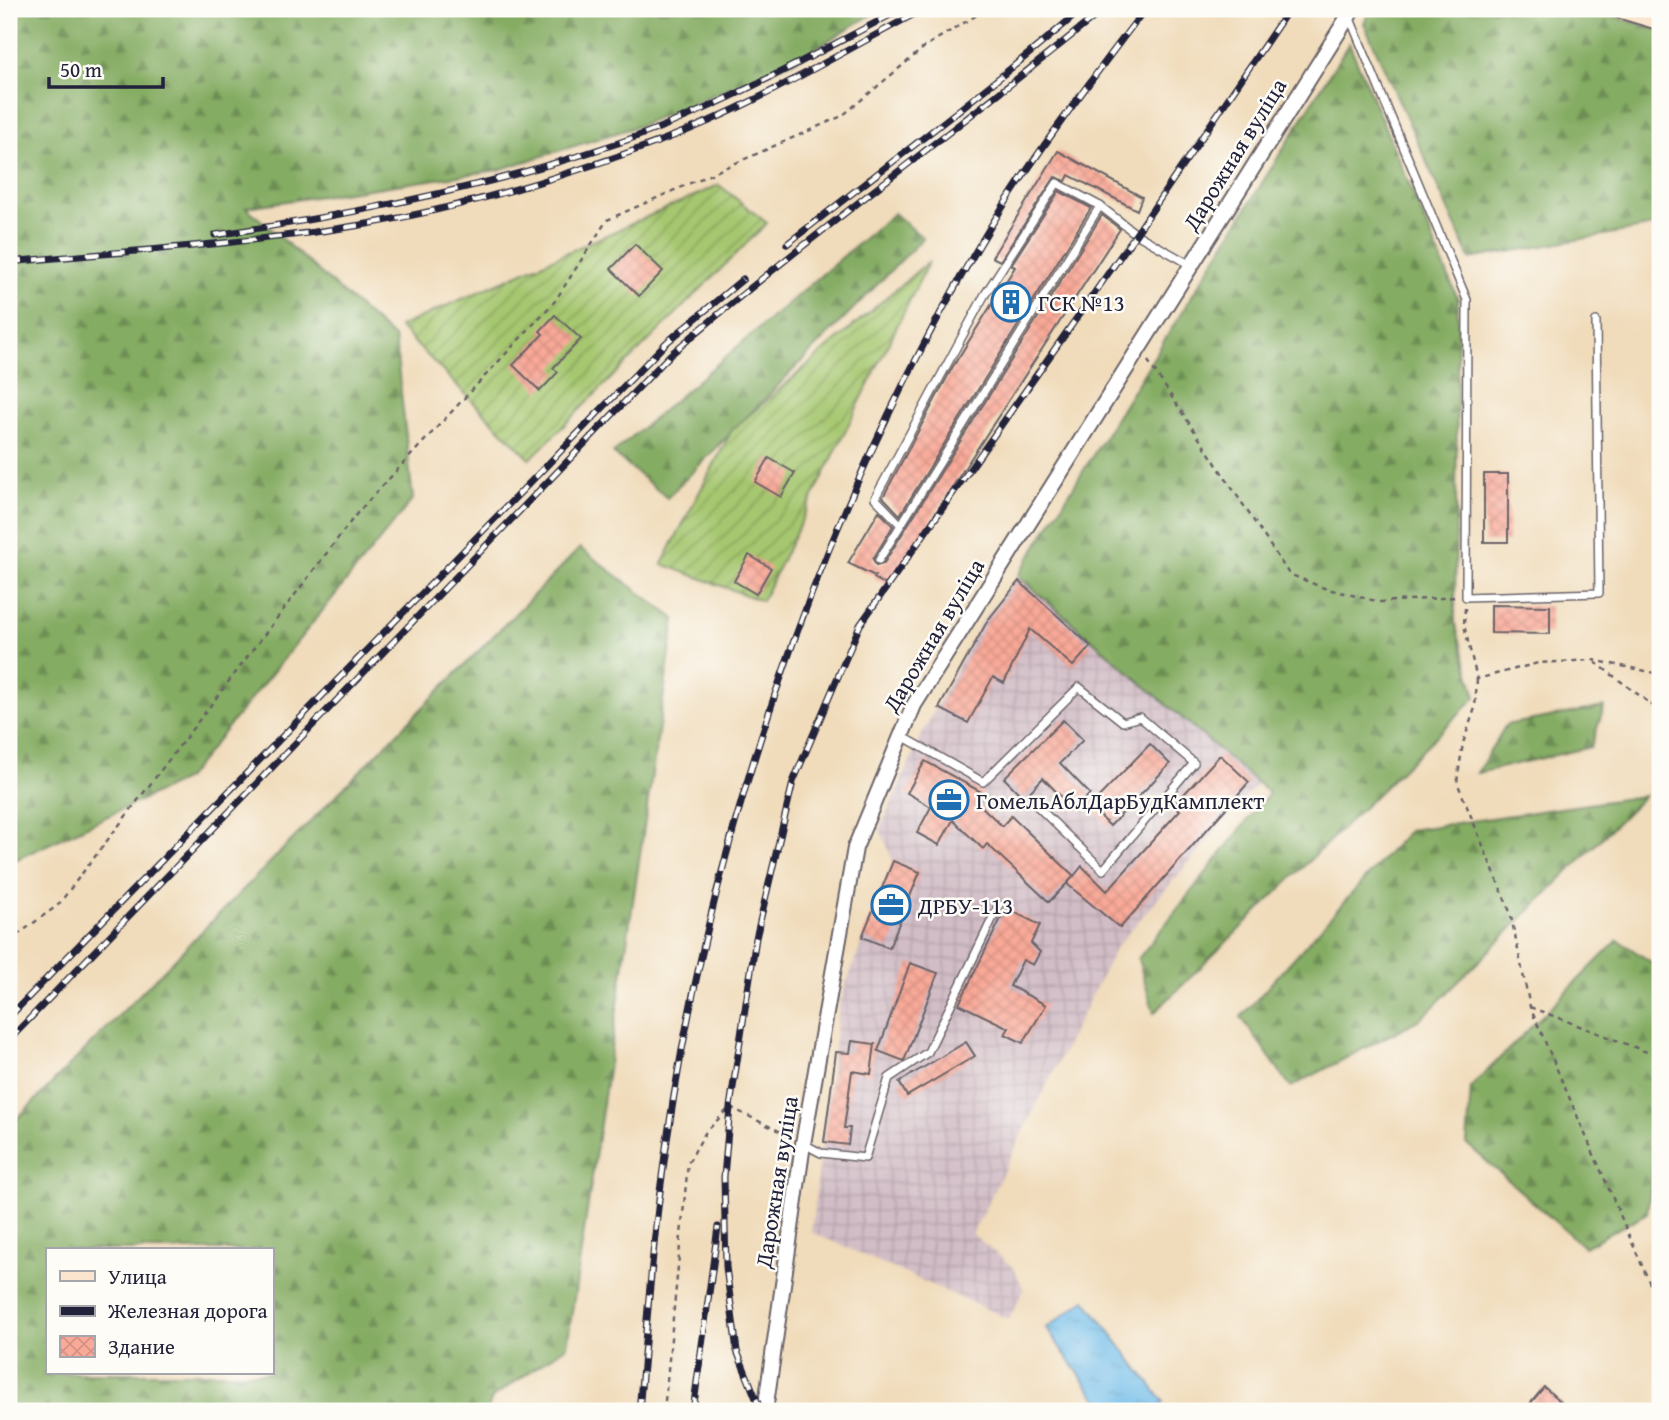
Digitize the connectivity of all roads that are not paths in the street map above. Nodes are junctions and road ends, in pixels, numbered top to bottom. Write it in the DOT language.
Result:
graph roads {
  1 [pos="1623,9"];
  2 [pos="1351,12"];
  3 [pos="1660,20"];
  4 [pos="1100,206"];
  5 [pos="1191,265"];
  6 [pos="1596,321"];
  7 [pos="901,525"];
  8 [pos="879,560"];
  9 [pos="901,736"];
  10 [pos="1037,806"];
  11 [pos="999,905"];
  12 [pos="803,1144"];
  13 [pos="765,1411"];
  1 -- 3 [label="street"];
  2 -- 5 [label="street, Дарожная вуліца"];
  2 -- 6 [label="lane"];
  4 -- 5 [label="lane"];
  4 -- 7 [label="lane"];
  4 -- 7 [label="lane"];
  5 -- 9 [label="street, Дарожная вуліца"];
  7 -- 8 [label="lane"];
  9 -- 10 [label="lane"];
  9 -- 12 [label="street, Дарожная вуліца"];
  11 -- 12 [label="lane"];
  12 -- 13 [label="street, Дарожная вуліца"];
}
